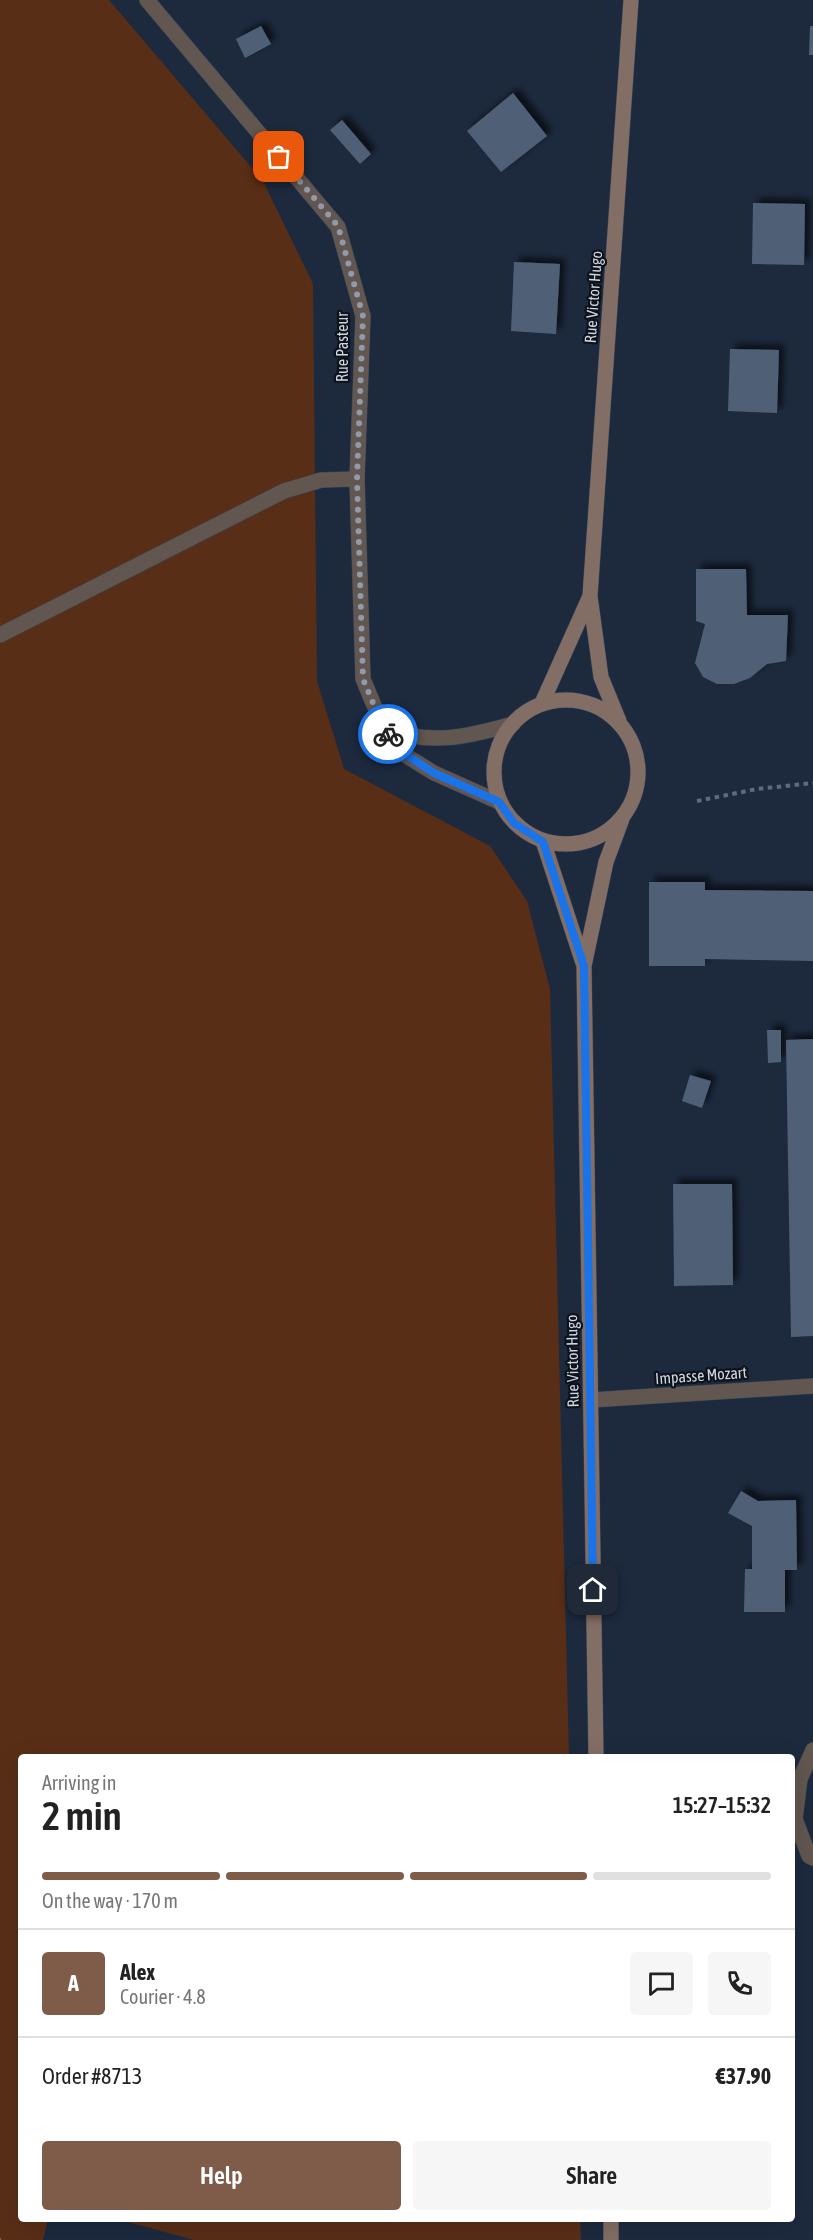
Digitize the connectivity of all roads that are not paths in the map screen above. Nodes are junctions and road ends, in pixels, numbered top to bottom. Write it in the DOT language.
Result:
graph roads {
  1 [pos="147,0"];
  2 [pos="631,0"];
  3 [pos="357,479"];
  4 [pos="590,596"];
  5 [pos="0,635"];
  6 [pos="542,703"];
  7 [pos="618,721"];
  8 [pos="513,724"];
  9 [pos="383,727"];
  10 [pos="499,802"];
  11 [pos="622,819"];
  12 [pos="543,842"];
  13 [pos="584,966"];
  14 [pos="813,1386"];
  15 [pos="591,1400"];
  16 [pos="813,1750"];
  17 [pos="596,1754"];
  18 [pos="813,1858"];
  19 [pos="611,2222"];
  20 [pos="611,2240"];
  1 -- 3 [label="street, Rue Pasteur"];
  2 -- 4 [label="street, Rue Victor Hugo"];
  3 -- 5 [label="street"];
  3 -- 9 [label="street, Rue Pasteur"];
  4 -- 6 [label="street, Rue Victor Hugo"];
  4 -- 7 [label="street, Rue Victor Hugo"];
  6 -- 7 [label="street"];
  6 -- 8 [label="street"];
  7 -- 11 [label="street"];
  8 -- 9 [label="street"];
  8 -- 10 [label="street"];
  9 -- 10 [label="street, Rue Pasteur"];
  10 -- 12 [label="street"];
  11 -- 12 [label="street"];
  11 -- 13 [label="street, Rue Victor Hugo"];
  12 -- 13 [label="street, Rue Victor Hugo"];
  13 -- 15 [label="street, Rue Victor Hugo"];
  14 -- 15 [label="street, Impasse Mozart"];
  15 -- 17 [label="street, Rue Victor Hugo"];
  16 -- 18 [label="street"];
  19 -- 20 [label="street"];
}
